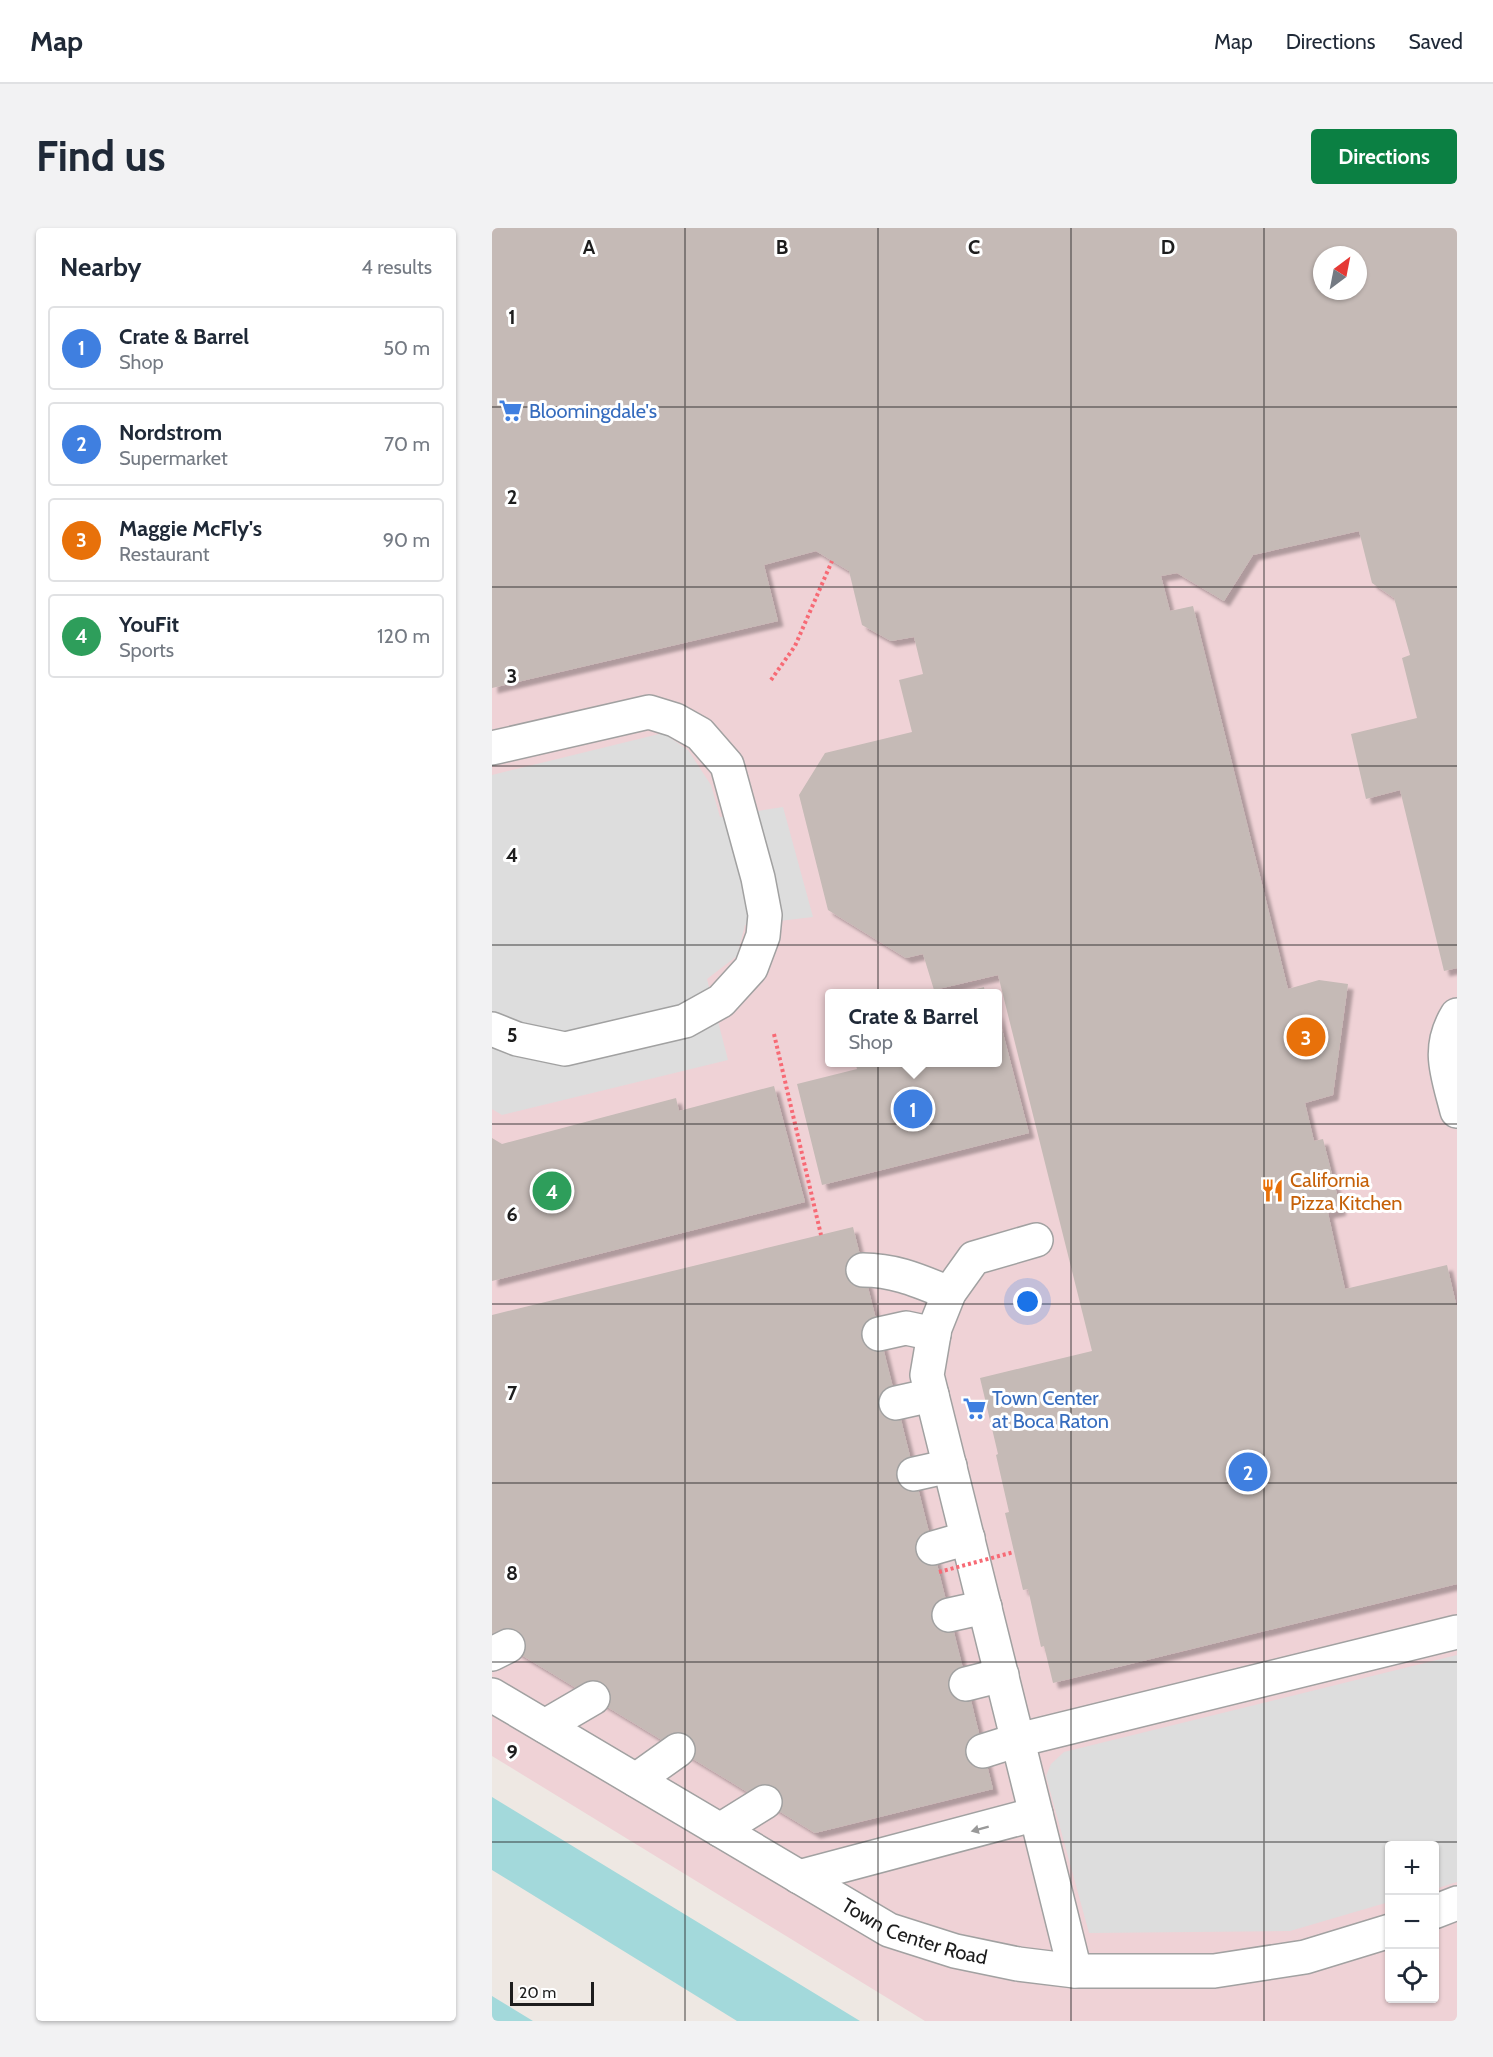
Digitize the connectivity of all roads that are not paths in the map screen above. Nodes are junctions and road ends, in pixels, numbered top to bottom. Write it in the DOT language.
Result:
graph roads {
  1 [pos="492,748"];
  2 [pos="1457,1015"];
  3 [pos="492,1029"];
  4 [pos="1457,1111"];
  5 [pos="1036,1240"];
  6 [pos="863,1270"];
  7 [pos="949,1293"];
  8 [pos="879,1334"];
  9 [pos="934,1334"];
  10 [pos="933,1395"];
  11 [pos="896,1403"];
  12 [pos="950,1466"];
  13 [pos="914,1474"];
  14 [pos="968,1538"];
  15 [pos="936,1560"];
  16 [pos="985,1607"];
  17 [pos="949,1614"];
  18 [pos="1457,1632"];
  19 [pos="1002,1675"];
  20 [pos="966,1684"];
  21 [pos="492,1695"];
  22 [pos="593,1698"];
  23 [pos="545,1726"];
  24 [pos="1018,1740"];
  25 [pos="678,1750"];
  26 [pos="983,1751"];
  27 [pos="636,1780"];
  28 [pos="765,1802"];
  29 [pos="1036,1814"];
  30 [pos="720,1830"];
  31 [pos="799,1877"];
  32 [pos="1457,1903"];
  33 [pos="1439,1910"];
  34 [pos="1385,1932"];
  35 [pos="1075,1971"];
  1 -- 3 [label="street"];
  2 -- 4 [label="street"];
  5 -- 7 [label="street"];
  6 -- 7 [label="street"];
  7 -- 9 [label="street"];
  8 -- 9 [label="street"];
  9 -- 10 [label="street"];
  10 -- 11 [label="street"];
  10 -- 12 [label="street"];
  12 -- 13 [label="street"];
  12 -- 14 [label="street"];
  14 -- 15 [label="street"];
  14 -- 16 [label="street"];
  16 -- 17 [label="street"];
  16 -- 19 [label="street"];
  18 -- 24 [label="street"];
  19 -- 20 [label="street"];
  19 -- 24 [label="street"];
  21 -- 23 [label="street, Town Center Road"];
  22 -- 23 [label="street"];
  23 -- 27 [label="street, Town Center Road"];
  24 -- 26 [label="street"];
  24 -- 29 [label="street"];
  25 -- 27 [label="street"];
  27 -- 30 [label="street, Town Center Road"];
  28 -- 30 [label="street"];
  29 -- 31 [label="street, one-way"];
  29 -- 35 [label="street"];
  30 -- 31 [label="street, Town Center Road"];
  31 -- 35 [label="street, Town Center Road"];
  32 -- 33 [label="street"];
  34 -- 35 [label="street, Town Center Road"];
}
